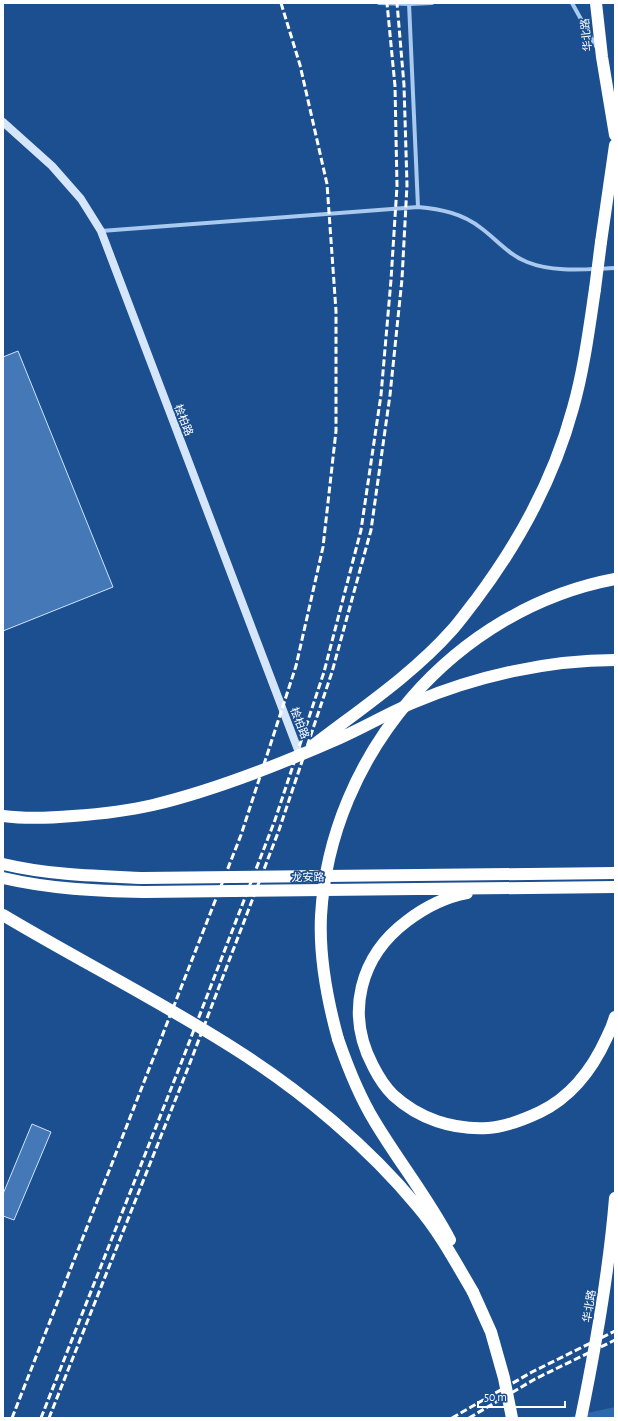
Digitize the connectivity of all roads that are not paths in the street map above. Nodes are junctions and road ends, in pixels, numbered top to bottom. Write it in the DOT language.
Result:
graph roads {
  1 [pos="379,3"];
  2 [pos="432,3"];
  3 [pos="572,3"];
  4 [pos="596,3"];
  5 [pos="409,4"];
  6 [pos="602,57"];
  7 [pos="3,122"];
  8 [pos="615,135"];
  9 [pos="615,145"];
  10 [pos="418,207"];
  11 [pos="101,231"];
  12 [pos="615,268"];
  13 [pos="615,579"];
  14 [pos="615,660"];
  15 [pos="300,755"];
  16 [pos="3,816"];
  17 [pos="3,864"];
  18 [pos="615,873"];
  19 [pos="3,878"];
  20 [pos="615,887"];
  21 [pos="489,888"];
  22 [pos="3,915"];
  23 [pos="615,1017"];
  24 [pos="615,1198"];
  25 [pos="473,1292"];
  26 [pos="512,1418"];
  27 [pos="582,1418"];
  1 -- 5 [label="street"];
  2 -- 5 [label="street"];
  3 -- 6 [label="street"];
  4 -- 6 [label="highway, 华北路"];
  5 -- 10 [label="street"];
  6 -- 8 [label="highway, 华北路"];
  7 -- 11 [label="street, 桧柏路"];
  9 -- 15 [label="highway, bridge"];
  10 -- 11 [label="street"];
  10 -- 12 [label="street"];
  11 -- 15 [label="street, 桧柏路"];
  13 -- 25 [label="highway, bridge"];
  14 -- 15 [label="highway"];
  15 -- 16 [label="highway"];
  17 -- 18 [label="highway, 龙安路"];
  19 -- 21 [label="highway, 龙安路"];
  20 -- 21 [label="highway, 龙安路"];
  21 -- 23 [label="highway"];
  22 -- 25 [label="highway"];
  24 -- 27 [label="highway, 华北路, bridge"];
  25 -- 26 [label="highway, bridge"];
}
